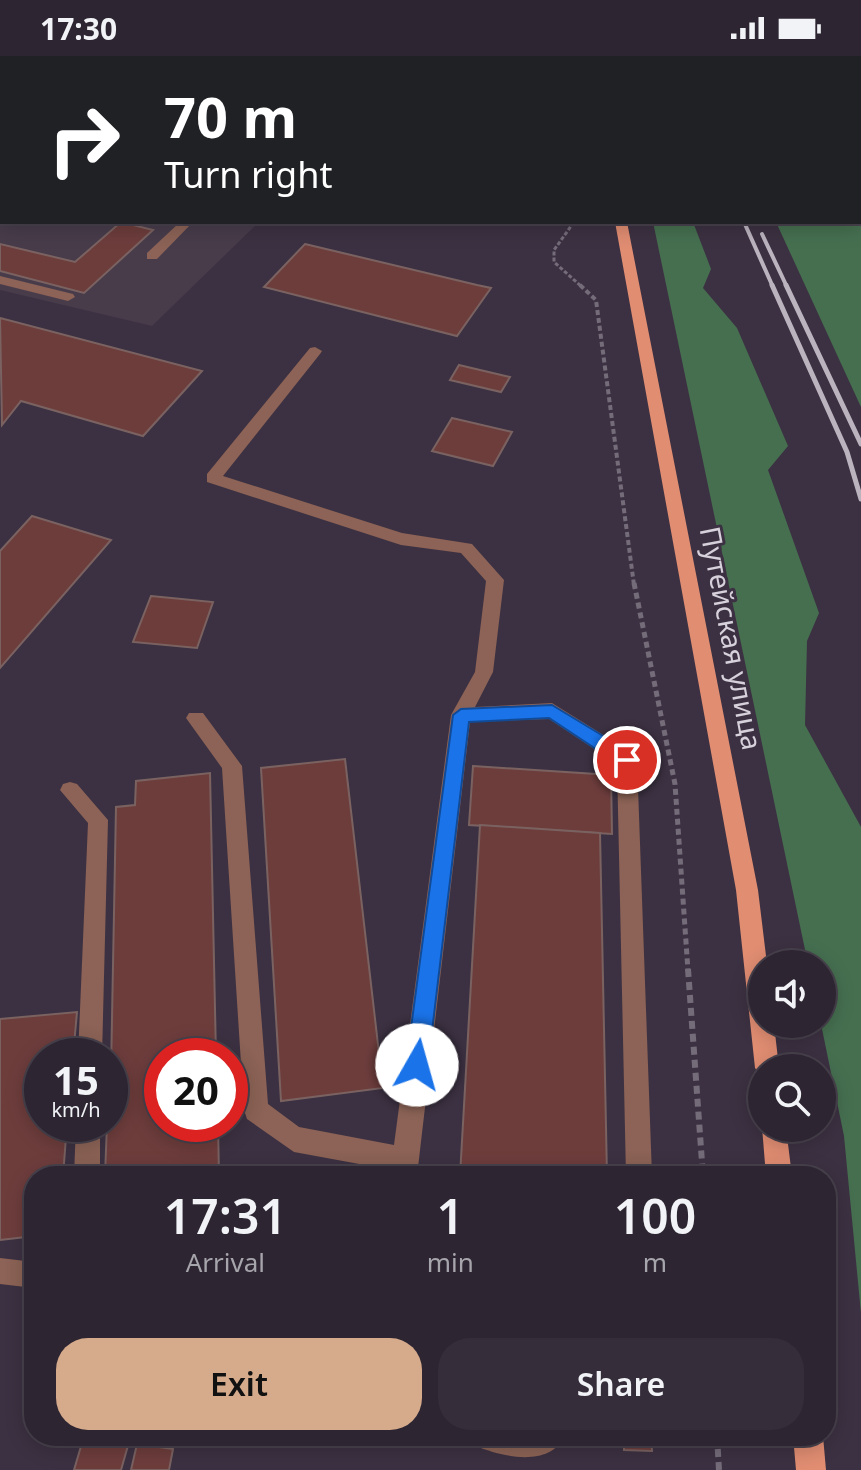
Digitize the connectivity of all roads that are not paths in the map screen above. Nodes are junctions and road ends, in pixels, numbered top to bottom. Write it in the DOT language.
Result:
graph roads {
  1 [pos="185,224"];
  2 [pos="621,224"];
  3 [pos="152,256"];
  4 [pos="0,280"];
  5 [pos="68,297"];
  6 [pos="315,351"];
  7 [pos="461,715"];
  8 [pos="196,718"];
  9 [pos="70,790"];
  10 [pos="91,1038"];
  11 [pos="765,1054"];
  12 [pos="88,1142"];
  13 [pos="775,1142"];
  14 [pos="87,1166"];
  15 [pos="396,1166"];
  16 [pos="404,1166"];
  17 [pos="639,1166"];
  18 [pos="778,1166"];
  19 [pos="0,1271"];
  20 [pos="24,1274"];
  21 [pos="809,1446"];
  22 [pos="811,1470"];
  1 -- 3 [label="lane"];
  2 -- 11 [label="main road, Путейская улица"];
  4 -- 5 [label="lane"];
  6 -- 7 [label="lane"];
  7 -- 16 [label="lane"];
  7 -- 17 [label="lane"];
  8 -- 15 [label="lane"];
  9 -- 10 [label="lane"];
  12 -- 14 [label="lane"];
  13 -- 18 [label="main road"];
  19 -- 20 [label="lane"];
  21 -- 22 [label="main road"];
}
